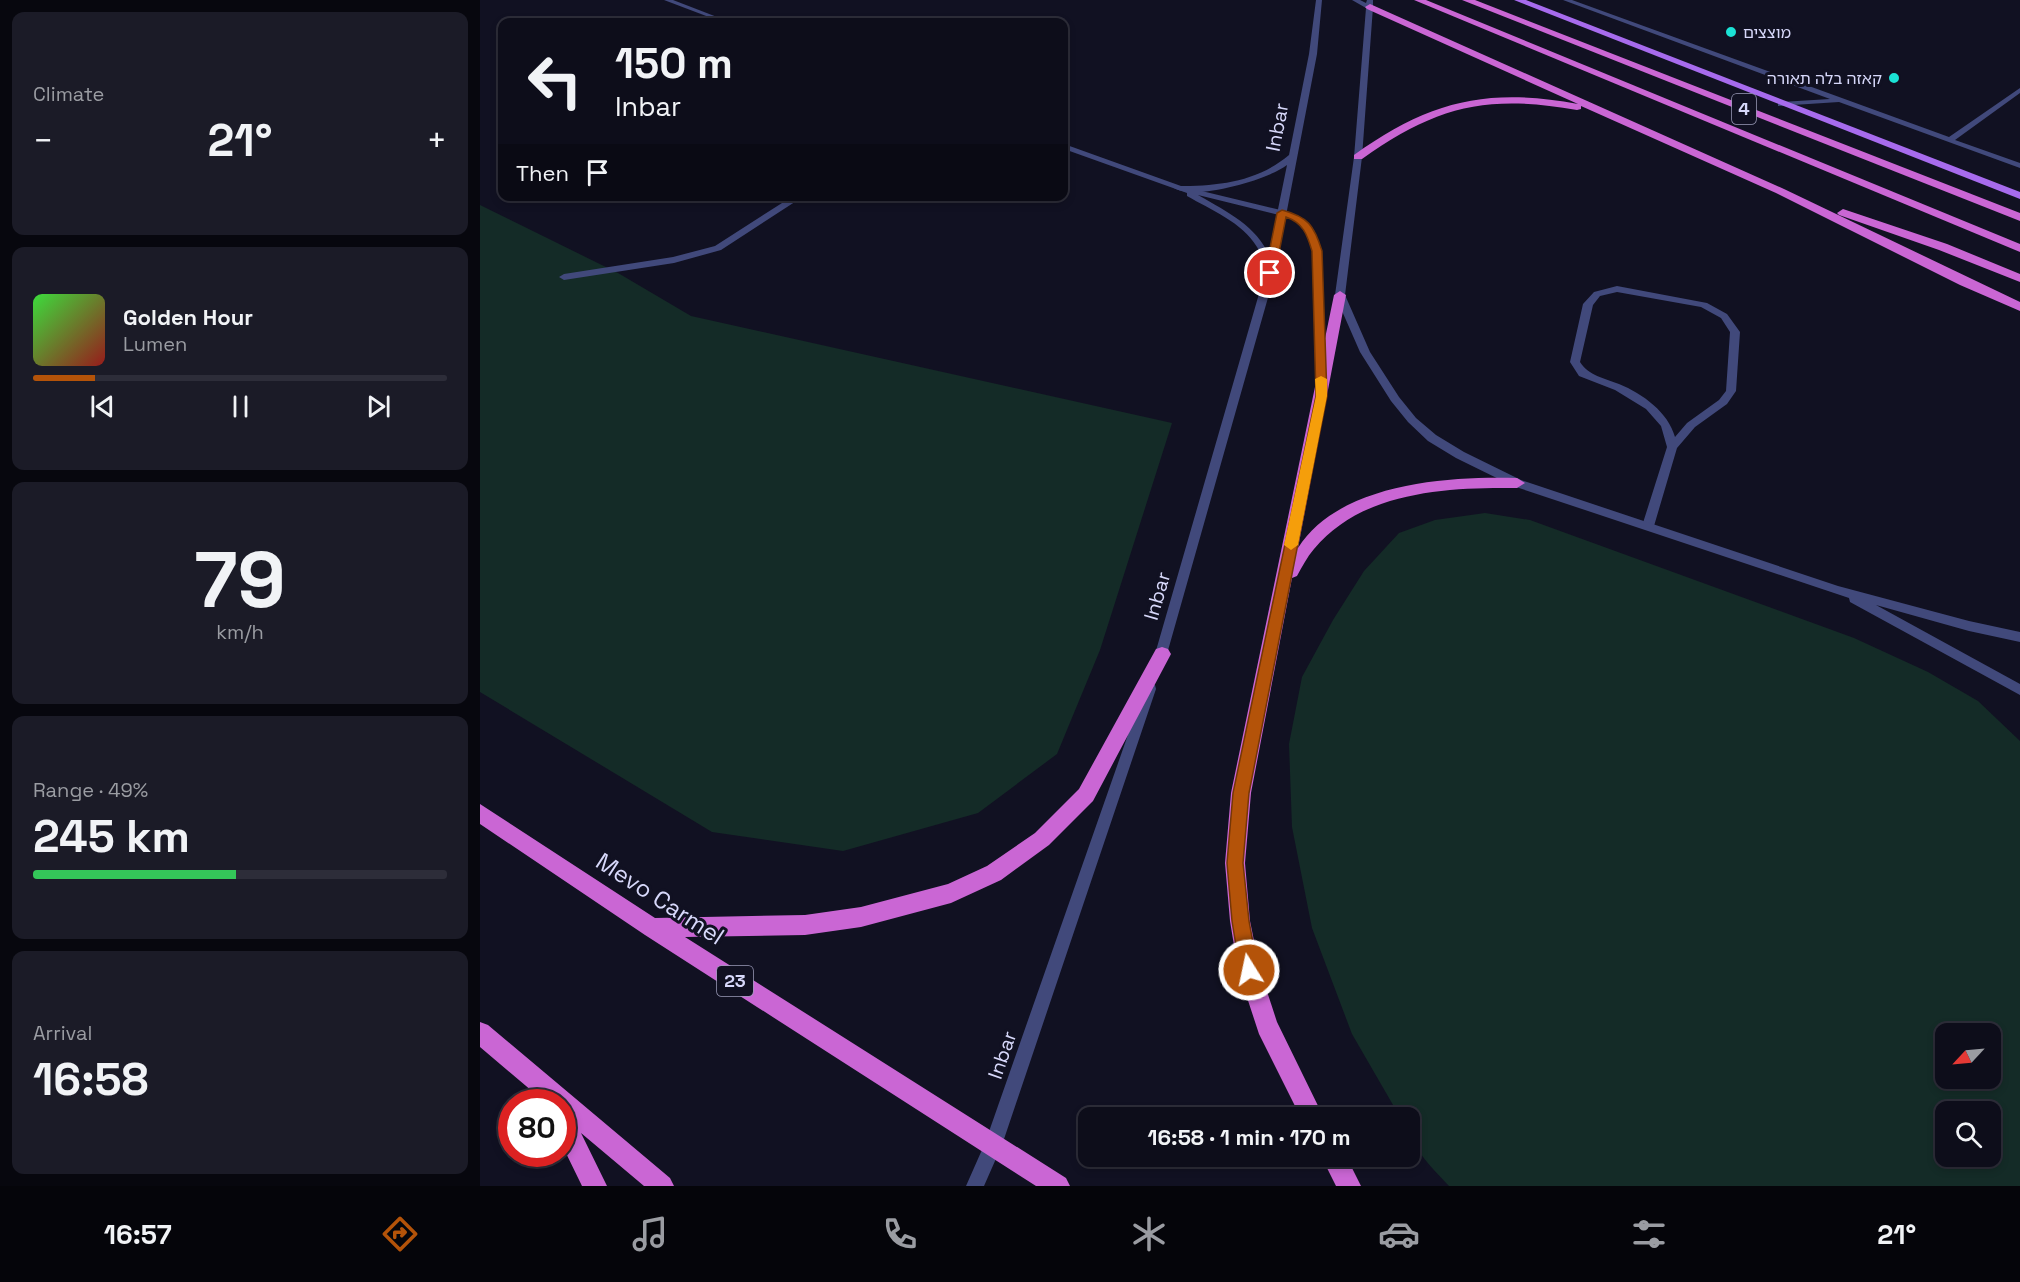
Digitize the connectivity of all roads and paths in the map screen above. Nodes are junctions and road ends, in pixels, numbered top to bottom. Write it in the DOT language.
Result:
graph roads {
  1 [pos="667,0"];
  2 [pos="1319,0"];
  3 [pos="1355,0"];
  4 [pos="1418,0"];
  5 [pos="1467,0"];
  6 [pos="1518,0"];
  7 [pos="1566,0"];
  8 [pos="1370,3"];
  9 [pos="716,18"];
  10 [pos="2020,90"];
  11 [pos="1844,101"];
  12 [pos="1781,104"];
  13 [pos="1613,116"];
  14 [pos="1950,140"];
  15 [pos="1068,147"];
  16 [pos="1292,157"];
  17 [pos="1358,157"];
  18 [pos="2020,165"];
  19 [pos="1178,188"];
  20 [pos="1780,191"];
  21 [pos="2020,196"];
  22 [pos="792,201"];
  23 [pos="1282,213"];
  24 [pos="2020,218"];
  25 [pos="2017,247"];
  26 [pos="1270,273"];
  27 [pos="564,277"];
  28 [pos="2020,278"];
  29 [pos="1964,282"];
  30 [pos="1340,295"];
  31 [pos="2020,307"];
  32 [pos="2020,321"];
  33 [pos="1321,396"];
  34 [pos="1672,447"];
  35 [pos="1517,483"];
  36 [pos="1648,526"];
  37 [pos="1837,590"];
  38 [pos="1282,592"];
  39 [pos="2020,637"];
  40 [pos="1162,654"];
  41 [pos="2020,690"];
  42 [pos="480,813"];
  43 [pos="652,928"];
  44 [pos="480,1033"];
  45 [pos="543,1089"];
  46 [pos="1308,1107"];
  47 [pos="576,1116"];
  48 [pos="993,1145"];
  49 [pos="576,1147"];
  50 [pos="1339,1167"];
  51 [pos="595,1186"];
  52 [pos="662,1186"];
  53 [pos="975,1186"];
  54 [pos="1058,1186"];
  55 [pos="1349,1186"];
  1 -- 9 [label="street"];
  2 -- 16 [label="street, Inbar"];
  3 -- 8 [label="street"];
  4 -- 25 [label="highway, 4"];
  5 -- 24 [label="highway, 4"];
  6 -- 12 [label="main road"];
  7 -- 11 [label="street"];
  8 -- 13 [label="highway"];
  8 -- 17 [label="street"];
  10 -- 14 [label="street"];
  11 -- 12 [label="street"];
  11 -- 14 [label="street"];
  12 -- 21 [label="main road"];
  13 -- 17 [label="highway"];
  13 -- 20 [label="highway"];
  14 -- 18 [label="street"];
  15 -- 19 [label="street"];
  16 -- 19 [label="street"];
  16 -- 23 [label="street, Inbar"];
  17 -- 30 [label="street"];
  19 -- 23 [label="street"];
  19 -- 26 [label="street"];
  20 -- 28 [label="highway"];
  20 -- 29 [label="highway"];
  22 -- 27 [label="street"];
  23 -- 26 [label="street, Inbar"];
  23 -- 33 [label="street"];
  26 -- 40 [label="street, Inbar"];
  29 -- 31 [label="highway"];
  29 -- 32 [label="highway"];
  30 -- 33 [label="highway"];
  30 -- 35 [label="street"];
  33 -- 38 [label="highway"];
  34 -- 34 [label="street"];
  34 -- 36 [label="street"];
  35 -- 36 [label="street"];
  35 -- 38 [label="highway"];
  36 -- 37 [label="street"];
  37 -- 39 [label="street"];
  37 -- 41 [label="street"];
  38 -- 46 [label="highway"];
  40 -- 43 [label="highway"];
  40 -- 48 [label="street, Inbar"];
  42 -- 43 [label="highway, Mevo Carmel / 23"];
  43 -- 48 [label="highway, Mevo Carmel / 23"];
  44 -- 45 [label="highway"];
  47 -- 52 [label="highway"];
  48 -- 53 [label="street, Inbar"];
  48 -- 54 [label="highway, 23"];
  49 -- 51 [label="highway"];
  50 -- 55 [label="highway"];
}
